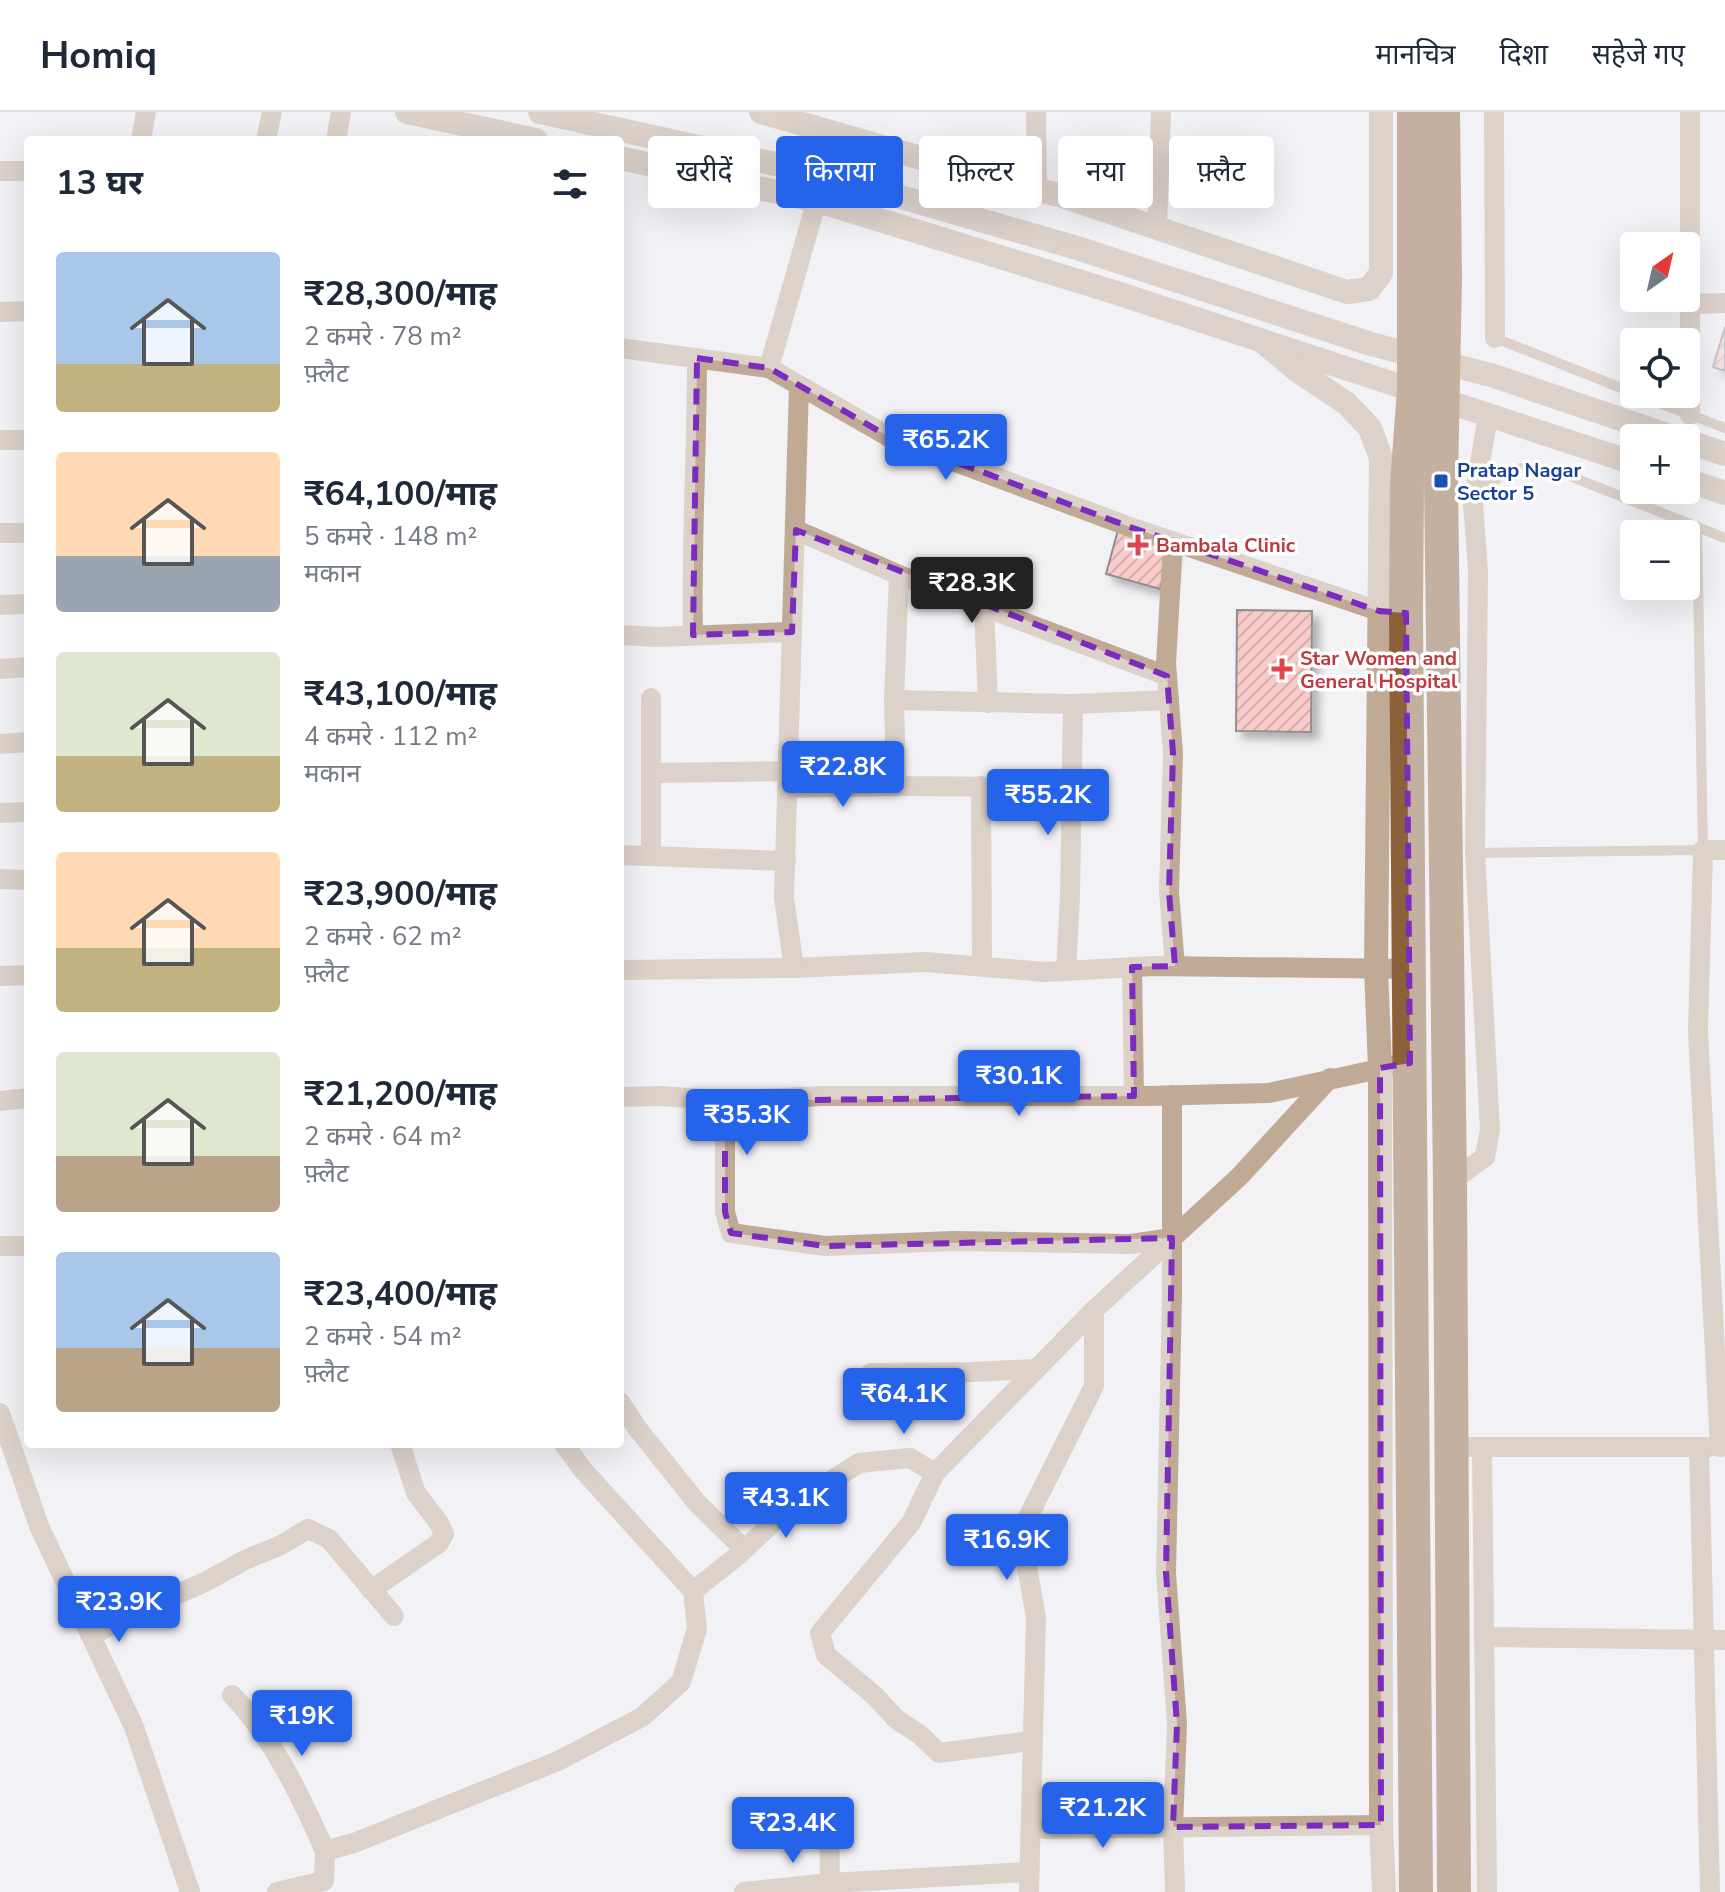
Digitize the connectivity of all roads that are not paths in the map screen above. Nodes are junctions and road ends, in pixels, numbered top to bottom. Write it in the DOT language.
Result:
graph roads {
  1 [pos="146,112"];
  2 [pos="272,112"];
  3 [pos="341,112"];
  4 [pos="407,112"];
  5 [pos="540,112"];
  6 [pos="761,112"];
  7 [pos="1036,112"];
  8 [pos="1161,112"];
  9 [pos="1381,112"];
  10 [pos="1414,112"];
  11 [pos="1443,112"];
  12 [pos="1494,112"];
  13 [pos="1690,112"];
  14 [pos="466,132"];
  15 [pos="836,133"];
  16 [pos="142,136"];
  17 [pos="267,136"];
  18 [pos="337,136"];
  19 [pos="501,136"];
  20 [pos="835,136"];
  21 [pos="1036,136"];
  22 [pos="919,156"];
  23 [pos="624,159"];
  24 [pos="776,164"];
  25 [pos="0,171"];
  26 [pos="24,171"];
  27 [pos="1042,191"];
  28 [pos="776,192"];
  29 [pos="903,198"];
  30 [pos="816,208"];
  31 [pos="840,208"];
  32 [pos="1157,228"];
  33 [pos="1690,232"];
  34 [pos="1725,303"];
  35 [pos="1700,304"];
  36 [pos="24,311"];
  37 [pos="0,312"];
  38 [pos="1690,312"];
  39 [pos="1495,338"];
  40 [pos="1262,341"];
  41 [pos="624,349"];
  42 [pos="697,358"];
  43 [pos="1428,359"];
  44 [pos="769,368"];
  45 [pos="799,386"];
  46 [pos="1620,388"];
  47 [pos="1429,394"];
  48 [pos="1672,408"];
  49 [pos="1690,415"];
  50 [pos="1488,416"];
  51 [pos="1635,424"];
  52 [pos="1725,428"];
  53 [pos="0,440"];
  54 [pos="24,440"];
  55 [pos="1700,446"];
  56 [pos="1725,454"];
  57 [pos="1620,458"];
  58 [pos="1700,485"];
  59 [pos="1725,493"];
  60 [pos="1473,504"];
  61 [pos="1680,520"];
  62 [pos="1700,528"];
  63 [pos="796,530"];
  64 [pos="0,533"];
  65 [pos="24,533"];
  66 [pos="1725,538"];
  67 [pos="1173,542"];
  68 [pos="899,575"];
  69 [pos="1698,600"];
  70 [pos="24,604"];
  71 [pos="0,605"];
  72 [pos="984,606"];
  73 [pos="1393,612"];
  74 [pos="792,632"];
  75 [pos="624,635"];
  76 [pos="693,635"];
  77 [pos="24,667"];
  78 [pos="0,669"];
  79 [pos="1167,676"];
  80 [pos="651,698"];
  81 [pos="894,700"];
  82 [pos="1169,700"];
  83 [pos="988,703"];
  84 [pos="1073,704"];
  85 [pos="24,742"];
  86 [pos="0,744"];
  87 [pos="652,773"];
  88 [pos="789,780"];
  89 [pos="1073,782"];
  90 [pos="896,786"];
  91 [pos="981,786"];
  92 [pos="24,812"];
  93 [pos="0,813"];
  94 [pos="1703,850"];
  95 [pos="1725,850"];
  96 [pos="1475,853"];
  97 [pos="624,855"];
  98 [pos="651,856"];
  99 [pos="786,861"];
  100 [pos="0,879"];
  101 [pos="24,880"];
  102 [pos="982,966"];
  103 [pos="1175,966"];
  104 [pos="1132,967"];
  105 [pos="794,968"];
  106 [pos="1392,968"];
  107 [pos="624,970"];
  108 [pos="1066,971"];
  109 [pos="24,975"];
  110 [pos="0,976"];
  111 [pos="1395,1066"];
  112 [pos="1330,1078"];
  113 [pos="1172,1095"];
  114 [pos="1134,1096"];
  115 [pos="624,1097"];
  116 [pos="24,1098"];
  117 [pos="0,1101"];
  118 [pos="725,1101"];
  119 [pos="1450,1182"];
  120 [pos="1172,1238"];
  121 [pos="0,1246"];
  122 [pos="24,1246"];
  123 [pos="1094,1310"];
  124 [pos="1036,1369"];
  125 [pos="871,1373"];
  126 [pos="624,1408"];
  127 [pos="0,1413"];
  128 [pos="1699,1447"];
  129 [pos="1723,1447"];
  130 [pos="401,1448"];
  131 [pos="567,1448"];
  132 [pos="1466,1448"];
  133 [pos="935,1473"];
  134 [pos="744,1549"];
  135 [pos="371,1590"];
  136 [pos="693,1591"];
  137 [pos="394,1616"];
  138 [pos="91,1636"];
  139 [pos="1484,1637"];
  140 [pos="1715,1640"];
  141 [pos="232,1695"];
  142 [pos="1031,1741"];
  143 [pos="1716,1763"];
  144 [pos="1381,1825"];
  145 [pos="829,1827"];
  146 [pos="1173,1827"];
  147 [pos="1031,1829"];
  148 [pos="325,1851"];
  149 [pos="1028,1882"];
  150 [pos="830,1883"];
  151 [pos="328,1887"];
  152 [pos="863,1887"];
  153 [pos="190,1892"];
  154 [pos="277,1892"];
  155 [pos="744,1892"];
  156 [pos="1175,1892"];
  157 [pos="1384,1892"];
  158 [pos="1416,1892"];
  159 [pos="1454,1892"];
  160 [pos="1487,1892"];
  161 [pos="1710,1892"];
  1 -- 16 [label="street"];
  2 -- 17 [label="street"];
  3 -- 18 [label="street"];
  4 -- 14 [label="street"];
  5 -- 24 [label="street"];
  6 -- 15 [label="street"];
  7 -- 21 [label="street"];
  8 -- 32 [label="street"];
  9 -- 32 [label="street"];
  10 -- 43 [label="highway"];
  11 -- 43 [label="highway"];
  12 -- 39 [label="street"];
  13 -- 33 [label="street"];
  14 -- 19 [label="street"];
  15 -- 20 [label="street"];
  15 -- 22 [label="street"];
  23 -- 28 [label="street"];
  25 -- 26 [label="street"];
  27 -- 32 [label="street"];
  29 -- 43 [label="street"];
  30 -- 44 [label="street"];
  31 -- 40 [label="street"];
  34 -- 35 [label="street"];
  36 -- 37 [label="street"];
  38 -- 49 [label="street"];
  39 -- 46 [label="lane"];
  40 -- 47 [label="street"];
  40 -- 73 [label="street"];
  41 -- 42 [label="street"];
  42 -- 44 [label="street"];
  42 -- 76 [label="street"];
  43 -- 47 [label="highway"];
  43 -- 51 [label="street"];
  44 -- 45 [label="street"];
  45 -- 63 [label="street"];
  45 -- 67 [label="street"];
  47 -- 50 [label="street"];
  47 -- 73 [label="highway"];
  47 -- 119 [label="highway"];
  48 -- 49 [label="lane"];
  49 -- 52 [label="lane"];
  50 -- 57 [label="street"];
  50 -- 60 [label="street"];
  53 -- 54 [label="street"];
  55 -- 56 [label="street"];
  58 -- 59 [label="street"];
  60 -- 61 [label="lane"];
  60 -- 96 [label="street"];
  62 -- 66 [label="lane"];
  63 -- 68 [label="street"];
  63 -- 74 [label="street"];
  64 -- 65 [label="street"];
  67 -- 73 [label="street"];
  67 -- 79 [label="street"];
  68 -- 72 [label="street"];
  68 -- 81 [label="street"];
  69 -- 94 [label="lane"];
  70 -- 71 [label="street"];
  72 -- 79 [label="street"];
  72 -- 83 [label="street"];
  73 -- 106 [label="highway"];
  74 -- 76 [label="street"];
  74 -- 88 [label="street"];
  75 -- 76 [label="street"];
  77 -- 78 [label="street"];
  79 -- 82 [label="street"];
  80 -- 87 [label="street"];
  81 -- 83 [label="street"];
  81 -- 90 [label="street"];
  82 -- 84 [label="street"];
  82 -- 103 [label="street"];
  83 -- 84 [label="street"];
  84 -- 89 [label="street"];
  85 -- 86 [label="street"];
  87 -- 88 [label="street"];
  87 -- 98 [label="street"];
  88 -- 90 [label="street"];
  88 -- 99 [label="street"];
  89 -- 91 [label="street"];
  89 -- 108 [label="street"];
  90 -- 91 [label="street"];
  91 -- 102 [label="street"];
  92 -- 93 [label="street"];
  94 -- 95 [label="street"];
  94 -- 96 [label="lane"];
  94 -- 129 [label="street"];
  96 -- 119 [label="street"];
  97 -- 98 [label="street"];
  98 -- 99 [label="street"];
  99 -- 105 [label="street"];
  100 -- 101 [label="street"];
  102 -- 105 [label="street"];
  102 -- 108 [label="street"];
  103 -- 104 [label="street"];
  103 -- 106 [label="street"];
  104 -- 108 [label="street"];
  104 -- 114 [label="street"];
  105 -- 107 [label="street"];
  106 -- 111 [label="highway"];
  109 -- 110 [label="street"];
  111 -- 112 [label="street"];
  111 -- 144 [label="street"];
  111 -- 158 [label="highway"];
  112 -- 113 [label="street"];
  112 -- 120 [label="street"];
  113 -- 114 [label="street"];
  113 -- 120 [label="street"];
  114 -- 118 [label="street"];
  115 -- 118 [label="street"];
  116 -- 117 [label="street"];
  118 -- 120 [label="street"];
  119 -- 132 [label="highway"];
  120 -- 123 [label="street"];
  120 -- 146 [label="street"];
  121 -- 122 [label="street"];
  123 -- 124 [label="street"];
  123 -- 142 [label="street"];
  124 -- 125 [label="street"];
  124 -- 133 [label="street"];
  126 -- 134 [label="street"];
  127 -- 138 [label="street"];
  128 -- 129 [label="street"];
  128 -- 132 [label="street"];
  128 -- 140 [label="street"];
  130 -- 135 [label="street"];
  131 -- 136 [label="street"];
  132 -- 139 [label="street"];
  132 -- 159 [label="highway"];
  133 -- 134 [label="street"];
  133 -- 142 [label="street"];
  134 -- 136 [label="street"];
  135 -- 137 [label="street"];
  135 -- 138 [label="street"];
  136 -- 148 [label="street"];
  138 -- 153 [label="street"];
  139 -- 140 [label="street"];
  139 -- 160 [label="street"];
  140 -- 143 [label="street"];
  141 -- 148 [label="street"];
  142 -- 147 [label="street"];
  143 -- 161 [label="street"];
  144 -- 146 [label="street"];
  144 -- 157 [label="street"];
  145 -- 150 [label="street"];
  146 -- 147 [label="street"];
  146 -- 156 [label="street"];
  147 -- 149 [label="street"];
  148 -- 151 [label="street"];
  149 -- 152 [label="street"];
  150 -- 152 [label="street"];
  150 -- 155 [label="street"];
  151 -- 154 [label="street"];
}
